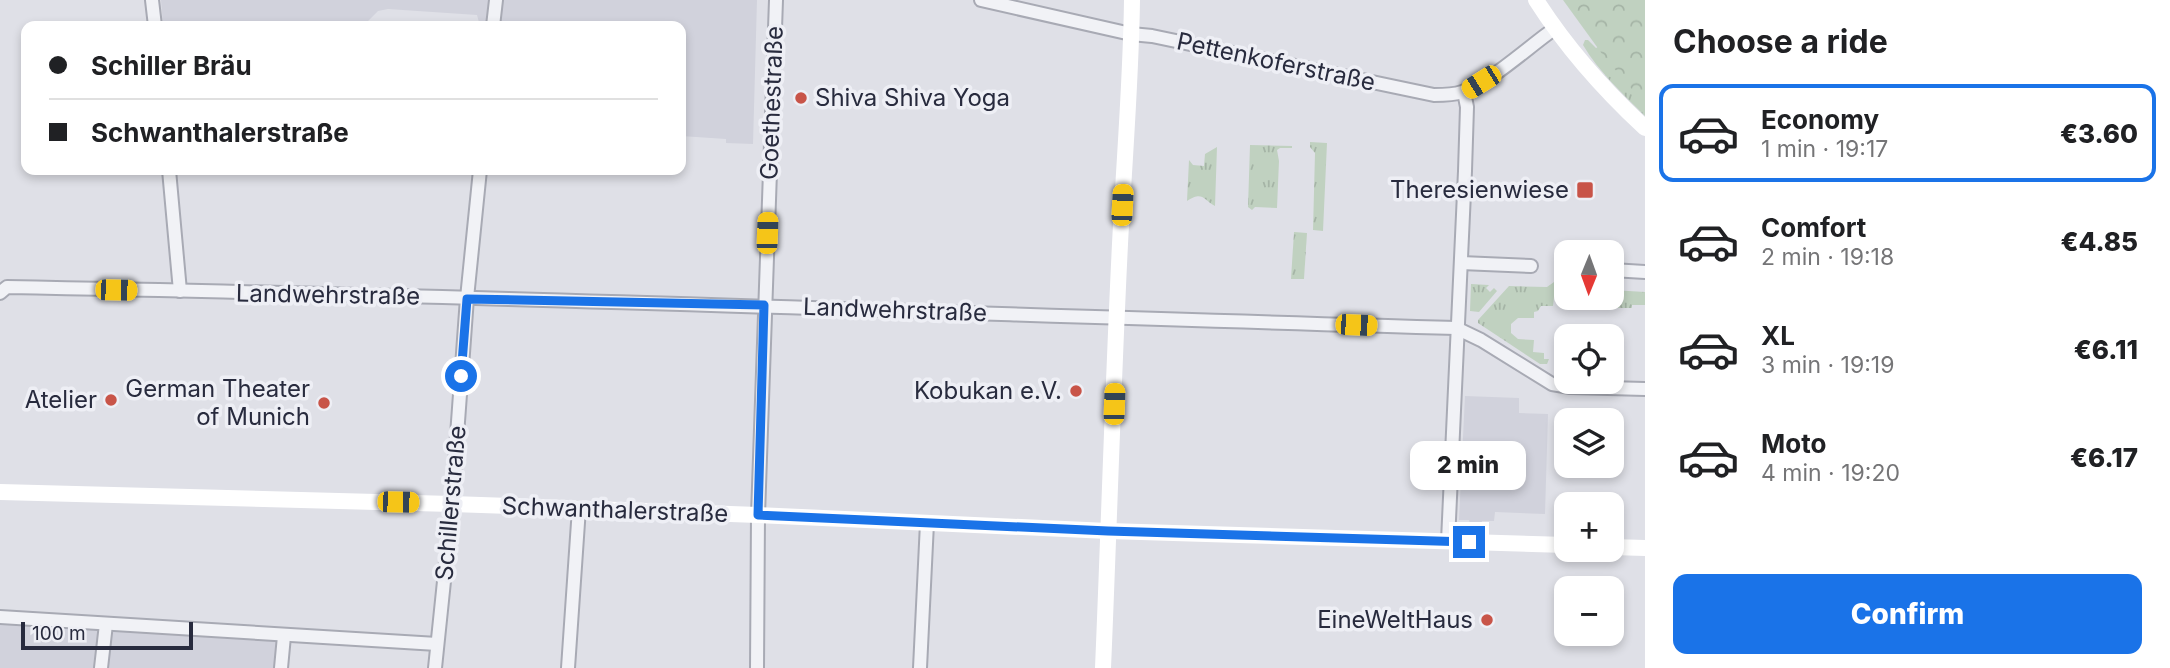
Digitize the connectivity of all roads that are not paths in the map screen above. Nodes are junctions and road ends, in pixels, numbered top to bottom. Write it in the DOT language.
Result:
graph roads {
  1 [pos="152,0"];
  2 [pos="496,0"];
  3 [pos="776,0"];
  4 [pos="981,0"];
  5 [pos="1536,0"];
  6 [pos="1129,2"];
  7 [pos="154,21"];
  8 [pos="494,21"];
  9 [pos="1554,29"];
  10 [pos="1131,34"];
  11 [pos="1464,92"];
  12 [pos="1645,128"];
  13 [pos="169,175"];
  14 [pos="479,175"];
  15 [pos="1461,263"];
  16 [pos="1531,266"];
  17 [pos="1624,271"];
  18 [pos="1645,272"];
  19 [pos="180,291"];
  20 [pos="0,293"];
  21 [pos="467,299"];
  22 [pos="764,305"];
  23 [pos="1117,318"];
  24 [pos="1456,328"];
  25 [pos="1645,389"];
  26 [pos="0,492"];
  27 [pos="452,504"];
  28 [pos="579,509"];
  29 [pos="758,515"];
  30 [pos="927,523"];
  31 [pos="1108,531"];
  32 [pos="1448,541"];
  33 [pos="1554,545"];
  34 [pos="1624,547"];
  35 [pos="1645,548"];
  36 [pos="0,617"];
  37 [pos="106,624"];
  38 [pos="284,636"];
  39 [pos="437,644"];
  40 [pos="101,668"];
  41 [pos="281,668"];
  42 [pos="435,668"];
  43 [pos="568,668"];
  44 [pos="757,668"];
  45 [pos="920,668"];
  46 [pos="1103,668"];
  1 -- 7 [label="street"];
  2 -- 8 [label="street"];
  3 -- 22 [label="street, Goethestraße"];
  4 -- 10 [label="street, Pettenkoferstraße"];
  5 -- 9 [label="main road"];
  6 -- 10 [label="main road"];
  9 -- 11 [label="street, Pettenkoferstraße"];
  9 -- 12 [label="main road"];
  10 -- 11 [label="street, Pettenkoferstraße"];
  10 -- 23 [label="main road"];
  11 -- 15 [label="street"];
  13 -- 19 [label="street"];
  14 -- 21 [label="street, Schillerstraße"];
  15 -- 16 [label="street"];
  15 -- 24 [label="street"];
  17 -- 18 [label="street"];
  19 -- 20 [label="street, Landwehrstraße"];
  19 -- 21 [label="street, Landwehrstraße"];
  21 -- 22 [label="street, Landwehrstraße"];
  21 -- 27 [label="street, Schillerstraße"];
  22 -- 23 [label="street, Landwehrstraße"];
  22 -- 29 [label="street, Goethestraße"];
  23 -- 24 [label="street, Landwehrstraße"];
  23 -- 31 [label="main road"];
  24 -- 25 [label="street"];
  24 -- 32 [label="street"];
  26 -- 27 [label="main road, Schwanthalerstraße"];
  27 -- 28 [label="main road, Schwanthalerstraße"];
  27 -- 39 [label="street, Schillerstraße"];
  28 -- 29 [label="main road, Schwanthalerstraße"];
  28 -- 43 [label="street"];
  29 -- 30 [label="main road, Schwanthalerstraße"];
  29 -- 44 [label="street, Goethestraße"];
  30 -- 31 [label="main road, Schwanthalerstraße"];
  30 -- 45 [label="street"];
  31 -- 32 [label="main road, Schwanthalerstraße"];
  31 -- 46 [label="main road"];
  32 -- 33 [label="main road, Schwanthalerstraße"];
  34 -- 35 [label="main road"];
  36 -- 37 [label="street"];
  37 -- 38 [label="street"];
  37 -- 40 [label="street"];
  38 -- 39 [label="street"];
  38 -- 41 [label="street"];
  39 -- 42 [label="street, Schillerstraße"];
}
